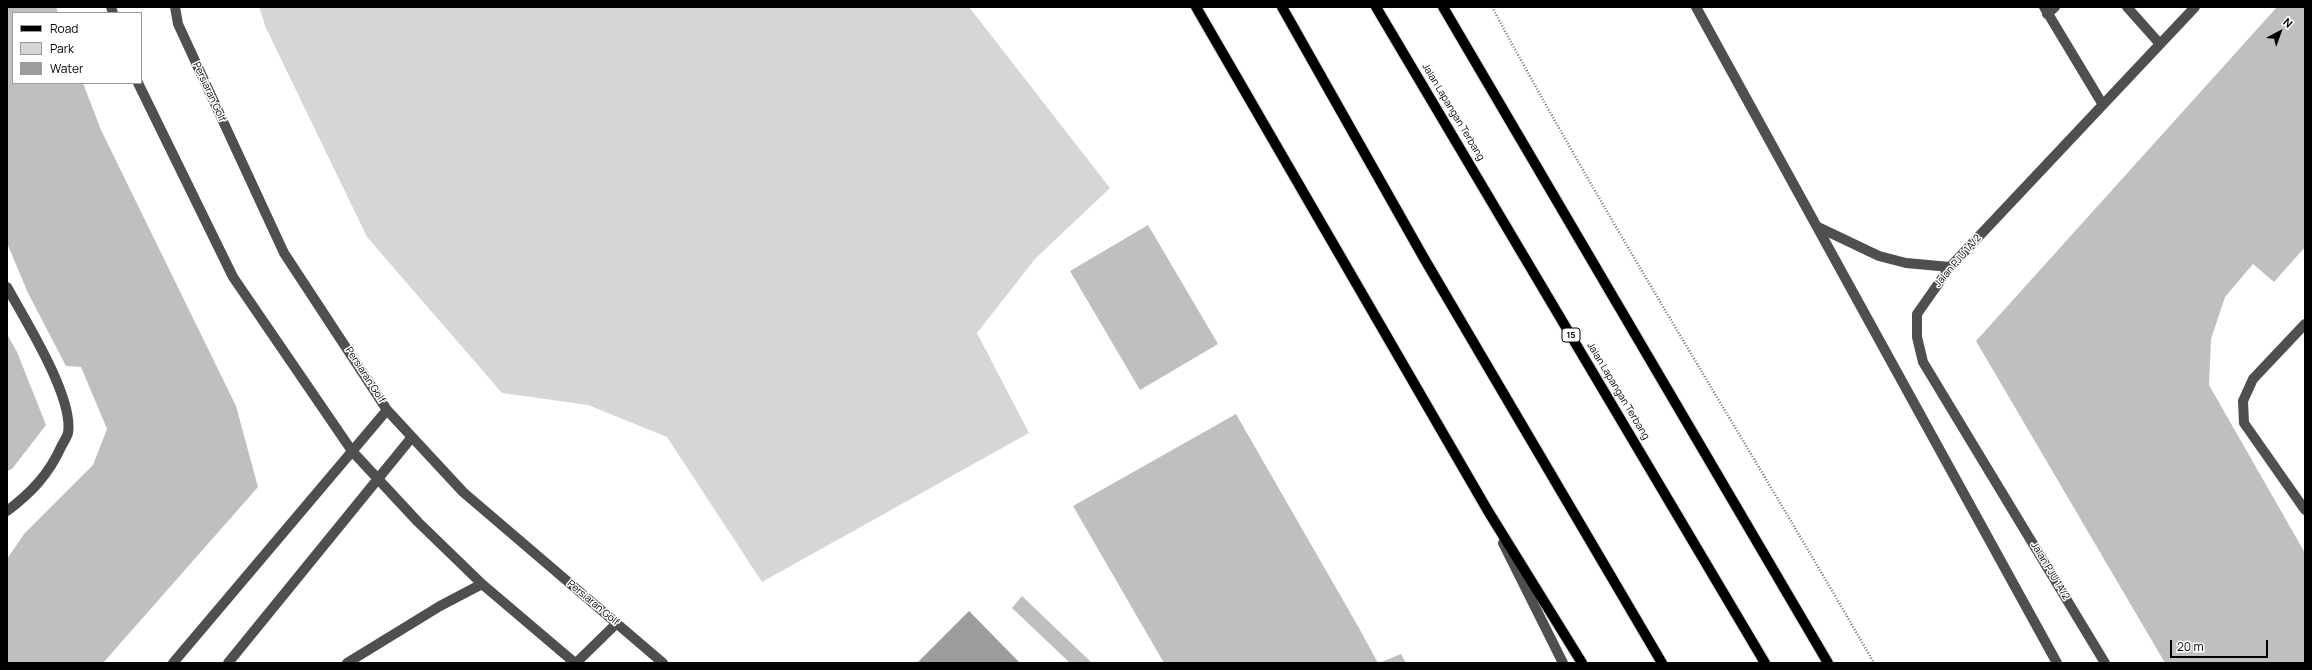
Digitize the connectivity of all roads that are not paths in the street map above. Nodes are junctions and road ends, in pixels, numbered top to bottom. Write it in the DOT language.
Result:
graph roads {
  1 [pos="175,7"];
  2 [pos="1196,7"];
  3 [pos="1282,7"];
  4 [pos="1376,7"];
  5 [pos="1443,7"];
  6 [pos="1696,7"];
  7 [pos="2055,7"];
  8 [pos="2127,7"];
  9 [pos="2194,7"];
  10 [pos="2045,10"];
  11 [pos="2160,44"];
  12 [pos="138,84"];
  13 [pos="2102,105"];
  14 [pos="1818,227"];
  15 [pos="1950,267"];
  16 [pos="7,287"];
  17 [pos="2305,324"];
  18 [pos="388,410"];
  19 [pos="412,437"];
  20 [pos="352,451"];
  21 [pos="378,479"];
  22 [pos="2305,510"];
  23 [pos="7,511"];
  24 [pos="1488,511"];
  25 [pos="482,584"];
  26 [pos="617,623"];
  27 [pos="173,663"];
  28 [pos="228,663"];
  29 [pos="347,663"];
  30 [pos="575,663"];
  31 [pos="663,663"];
  32 [pos="1563,663"];
  33 [pos="1582,663"];
  34 [pos="1662,663"];
  35 [pos="1765,663"];
  36 [pos="1828,663"];
  37 [pos="2057,663"];
  38 [pos="2105,663"];
  1 -- 18 [label="street, Persiaran Golf"];
  2 -- 24 [label="main road"];
  3 -- 34 [label="main road"];
  4 -- 35 [label="main road, Jalan Lapangan Terbang / 15"];
  5 -- 36 [label="main road"];
  6 -- 14 [label="street"];
  7 -- 10 [label="street"];
  8 -- 11 [label="street"];
  9 -- 11 [label="street, Jalan PJU 1A/2"];
  10 -- 13 [label="street"];
  11 -- 13 [label="street, Jalan PJU 1A/2"];
  12 -- 20 [label="street"];
  13 -- 15 [label="street, Jalan PJU 1A/2"];
  14 -- 15 [label="street"];
  14 -- 37 [label="street"];
  15 -- 38 [label="street, Jalan PJU 1A/2"];
  16 -- 23 [label="street"];
  17 -- 22 [label="street"];
  18 -- 19 [label="street, Persiaran Golf"];
  18 -- 20 [label="street"];
  19 -- 21 [label="street"];
  19 -- 26 [label="street, Persiaran Golf"];
  20 -- 21 [label="street"];
  20 -- 27 [label="street"];
  21 -- 25 [label="street"];
  21 -- 28 [label="street"];
  24 -- 32 [label="street"];
  24 -- 33 [label="main road"];
  25 -- 29 [label="street"];
  25 -- 30 [label="street"];
  26 -- 30 [label="street"];
  26 -- 31 [label="street, Persiaran Golf"];
}
